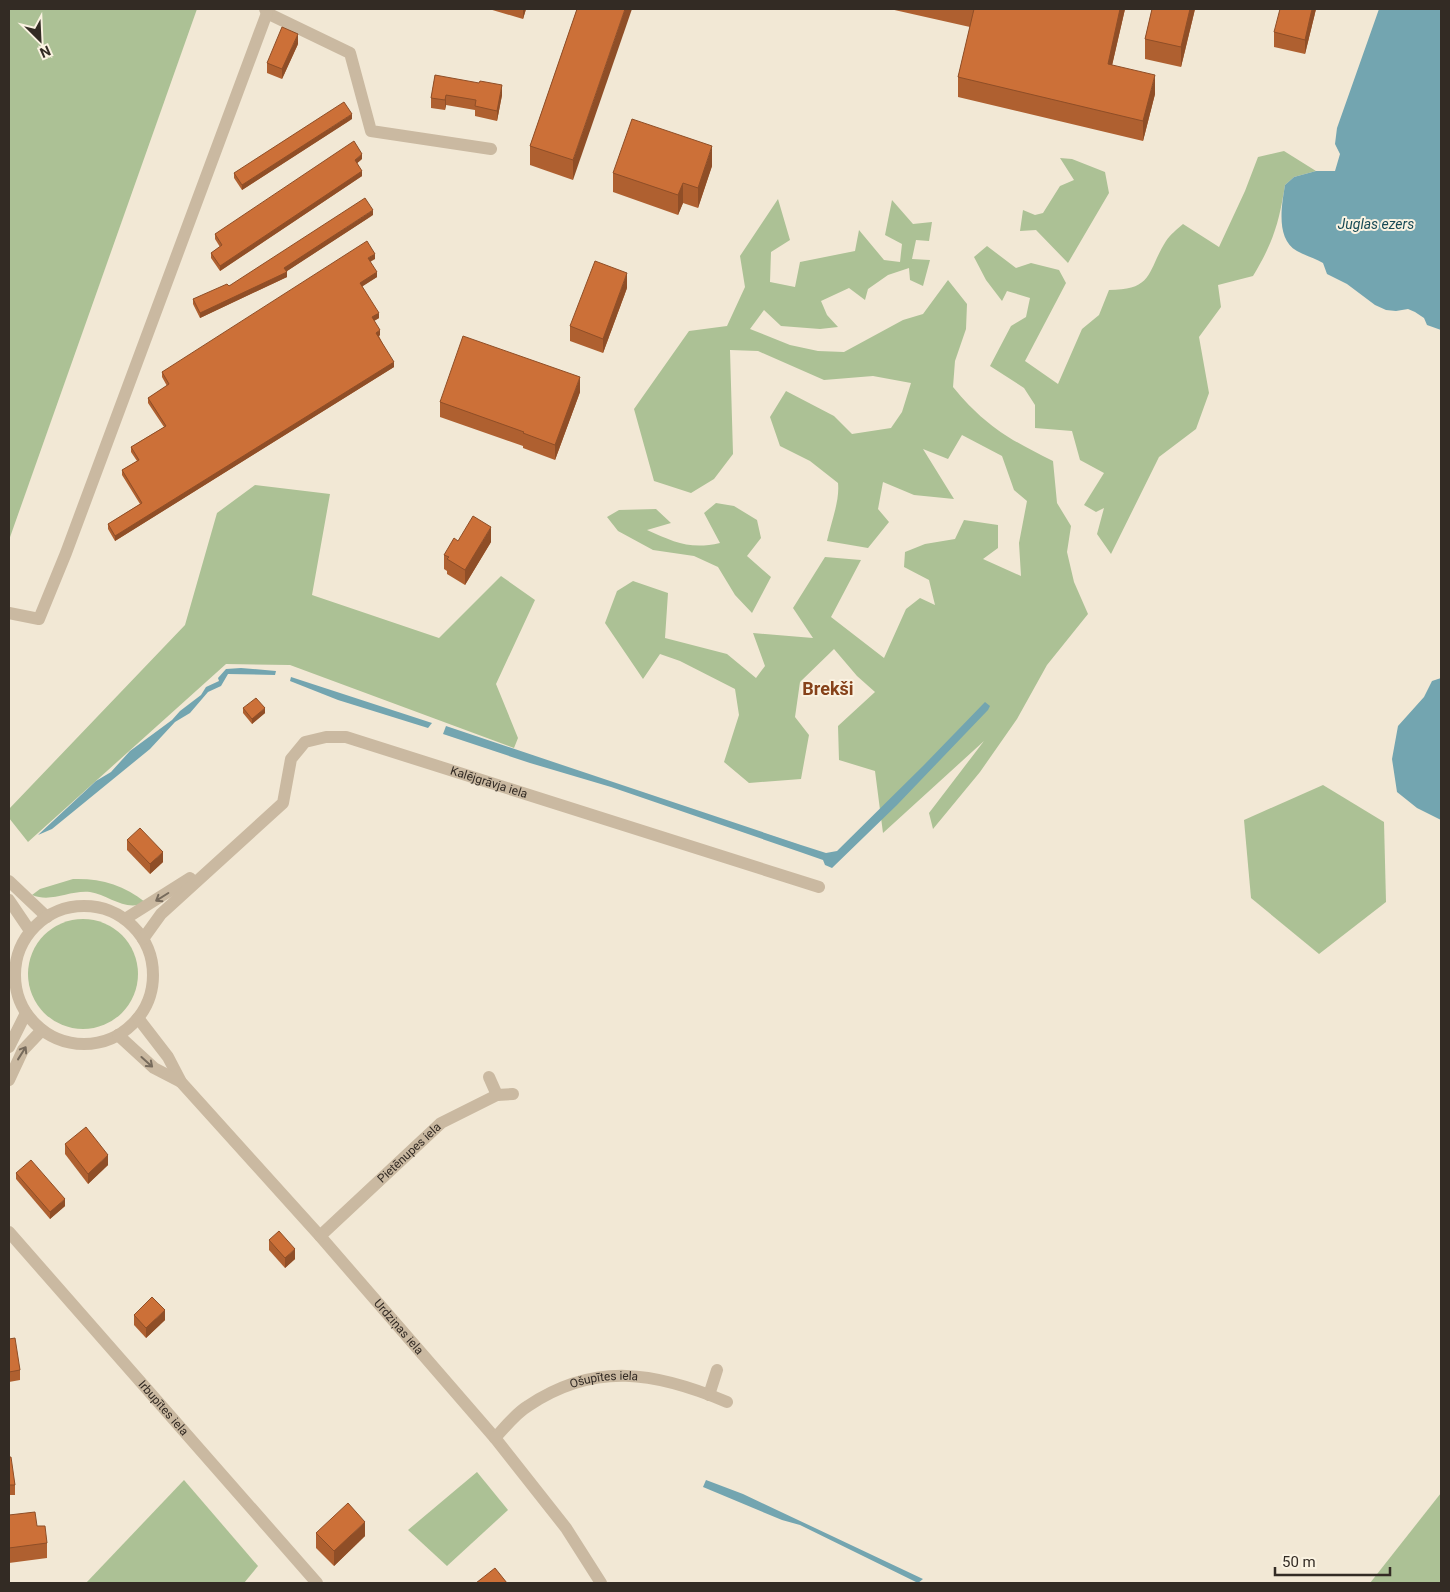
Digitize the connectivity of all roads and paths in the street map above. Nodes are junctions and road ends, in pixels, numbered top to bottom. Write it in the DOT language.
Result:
graph roads {
  1 [pos="266,11"];
  2 [pos="491,149"];
  3 [pos="9,613"];
  4 [pos="218,861"];
  5 [pos="9,880"];
  6 [pos="819,887"];
  7 [pos="9,900"];
  8 [pos="47,916"];
  9 [pos="125,919"];
  10 [pos="30,931"];
  11 [pos="143,939"];
  12 [pos="26,1013"];
  13 [pos="138,1018"];
  14 [pos="42,1030"];
  15 [pos="118,1035"];
  16 [pos="9,1047"];
  17 [pos="489,1078"];
  18 [pos="9,1080"];
  19 [pos="181,1082"];
  20 [pos="513,1094"];
  21 [pos="496,1095"];
  22 [pos="9,1232"];
  23 [pos="320,1236"];
  24 [pos="717,1370"];
  25 [pos="709,1395"];
  26 [pos="726,1402"];
  27 [pos="495,1438"];
  28 [pos="317,1583"];
  29 [pos="601,1583"];
  1 -- 2 [label="street"];
  1 -- 3 [label="street"];
  4 -- 6 [label="street, Kalējgrāvja iela"];
  4 -- 9 [label="street, Kalējgrāvja iela, one-way"];
  4 -- 11 [label="street, Kalējgrāvja iela"];
  5 -- 8 [label="street"];
  7 -- 10 [label="street"];
  8 -- 9 [label="street"];
  8 -- 10 [label="street"];
  9 -- 11 [label="street"];
  10 -- 12 [label="street"];
  11 -- 13 [label="street"];
  12 -- 14 [label="street"];
  12 -- 16 [label="street"];
  13 -- 15 [label="street"];
  13 -- 19 [label="street, Urdziņas iela"];
  14 -- 15 [label="street"];
  18 -- 14 [label="street, one-way"];
  15 -- 19 [label="street, Urdziņas iela, one-way"];
  17 -- 21 [label="street"];
  19 -- 23 [label="street, Urdziņas iela"];
  20 -- 21 [label="street, Pietēnupes iela"];
  21 -- 23 [label="street, Pietēnupes iela"];
  22 -- 28 [label="street, Irbupītes iela"];
  23 -- 27 [label="street, Urdziņas iela"];
  24 -- 25 [label="street"];
  25 -- 26 [label="street, Ošupītes iela"];
  25 -- 27 [label="street, Ošupītes iela"];
  27 -- 29 [label="street, Urdziņas iela"];
}
